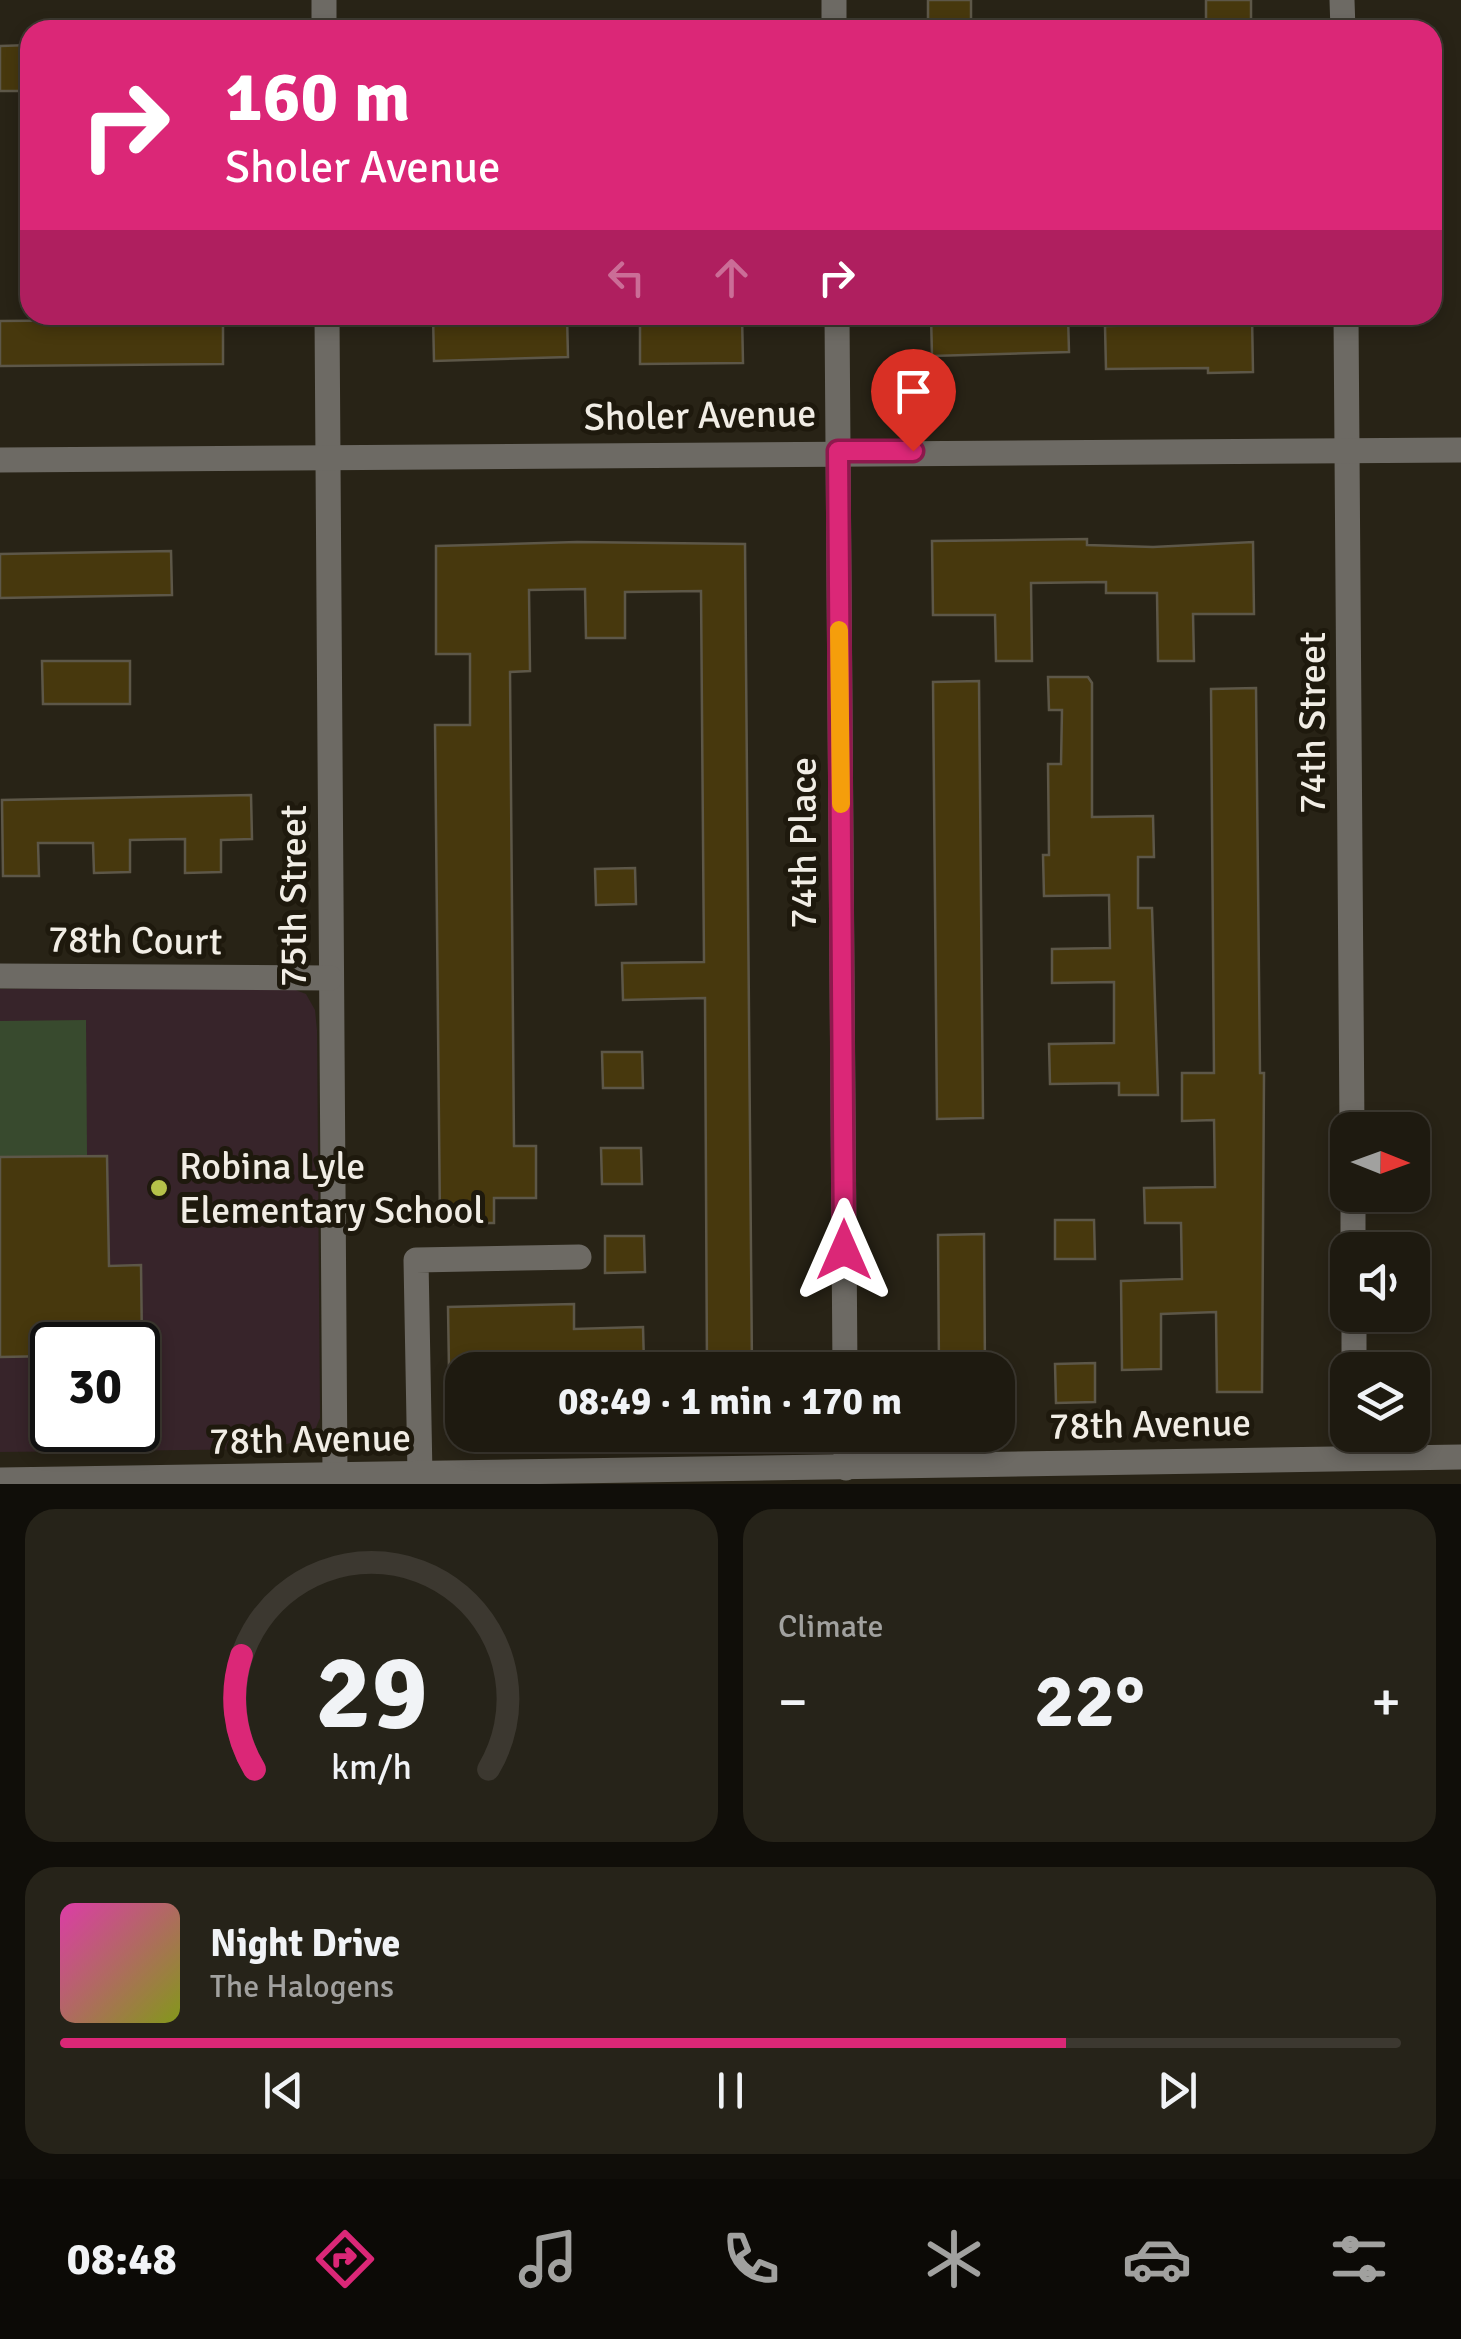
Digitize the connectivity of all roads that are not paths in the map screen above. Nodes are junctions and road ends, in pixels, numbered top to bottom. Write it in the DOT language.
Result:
graph roads {
  1 [pos="327,325"];
  2 [pos="837,325"];
  3 [pos="1346,325"];
  4 [pos="1461,450"];
  5 [pos="838,451"];
  6 [pos="1348,454"];
  7 [pos="328,455"];
  8 [pos="0,460"];
  9 [pos="0,976"];
  10 [pos="330,978"];
  11 [pos="1352,1112"];
  12 [pos="578,1257"];
  13 [pos="845,1352"];
  14 [pos="846,1452"];
  15 [pos="1336,1452"];
  16 [pos="1408,1452"];
  17 [pos="1461,1457"];
  18 [pos="846,1468"];
  19 [pos="1175,1472"];
  20 [pos="1264,1472"];
  21 [pos="420,1475"];
  22 [pos="335,1476"];
  23 [pos="530,1479"];
  24 [pos="0,1480"];
  25 [pos="276,1480"];
  1 -- 7 [label="street, 75th Street"];
  2 -- 5 [label="street, 74th Place"];
  3 -- 6 [label="street, 74th Street"];
  4 -- 6 [label="street, Sholer Avenue"];
  5 -- 6 [label="street, Sholer Avenue"];
  5 -- 7 [label="street, Sholer Avenue"];
  5 -- 13 [label="street, 74th Place"];
  6 -- 11 [label="street, 74th Street"];
  7 -- 8 [label="street, Sholer Avenue"];
  7 -- 10 [label="street, 75th Street"];
  9 -- 10 [label="street, 78th Court"];
  10 -- 22 [label="street, 75th Street"];
  12 -- 21 [label="street"];
  14 -- 18 [label="street"];
  15 -- 20 [label="street, 78th Avenue"];
  16 -- 17 [label="street, 78th Avenue"];
  18 -- 19 [label="street, 78th Avenue"];
  18 -- 23 [label="street, 78th Avenue"];
  19 -- 20 [label="street, 78th Avenue"];
  21 -- 22 [label="street, 78th Avenue"];
  21 -- 23 [label="street, 78th Avenue"];
  22 -- 25 [label="street, 78th Avenue"];
  24 -- 25 [label="street, 78th Avenue"];
}
